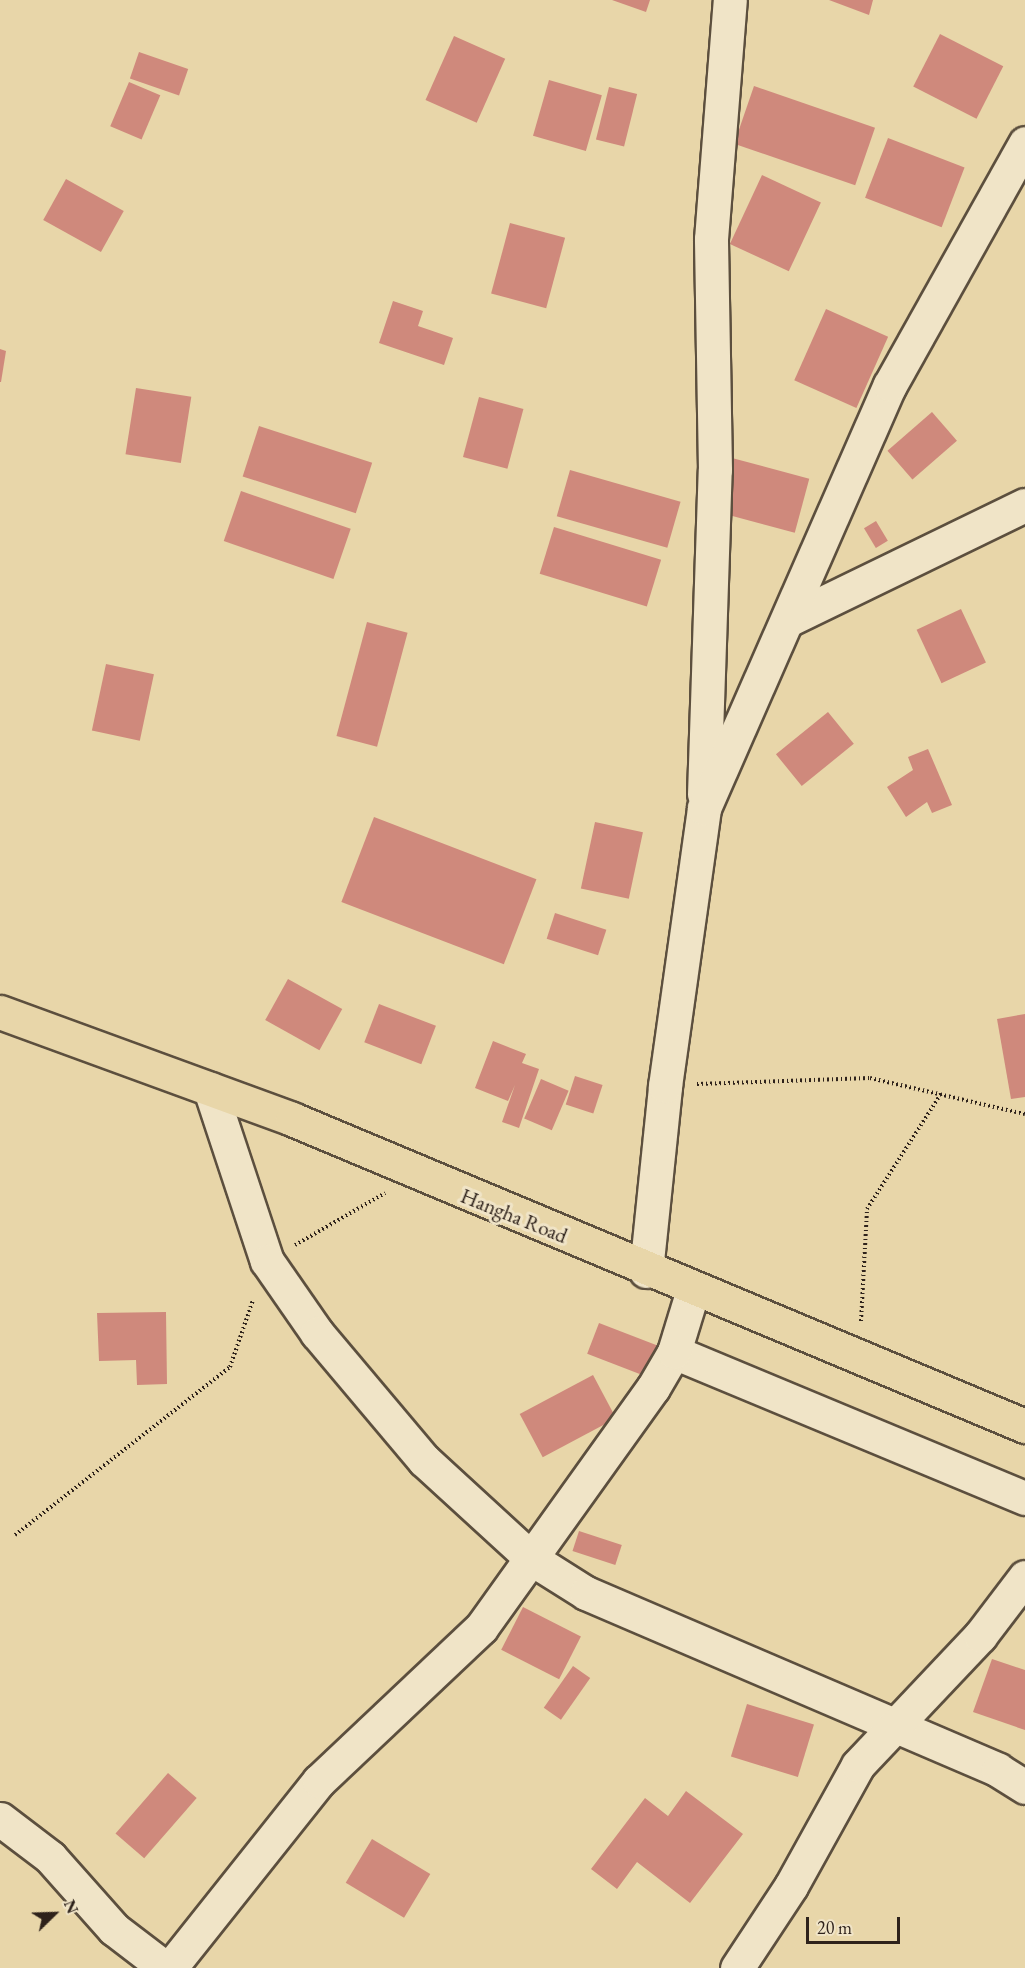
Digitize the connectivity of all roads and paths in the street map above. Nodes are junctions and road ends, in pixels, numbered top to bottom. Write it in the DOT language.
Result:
graph roads {
  1 [pos="730,0"];
  2 [pos="1025,143"];
  3 [pos="1025,505"];
  4 [pos="788,620"];
  5 [pos="704,808"];
  6 [pos="0,1012"];
  7 [pos="665,1086"];
  8 [pos="210,1089"];
  9 [pos="942,1092"];
  10 [pos="1025,1114"];
  11 [pos="416,1176"];
  12 [pos="267,1261"];
  13 [pos="646,1271"];
  14 [pos="693,1290"];
  15 [pos="674,1352"];
  16 [pos="859,1358"];
  17 [pos="1025,1426"];
  18 [pos="1025,1498"];
  19 [pos="15,1535"];
  20 [pos="532,1559"];
  21 [pos="1025,1577"];
  22 [pos="897,1725"];
  23 [pos="1025,1787"];
  24 [pos="0,1819"];
  25 [pos="165,1968"];
  26 [pos="170,1968"];
  27 [pos="737,1968"];
  1 -- 5 [label="street"];
  2 -- 4 [label="street"];
  3 -- 4 [label="street"];
  4 -- 5 [label="street"];
  5 -- 7 [label="street"];
  6 -- 8 [label="highway, Hangha Road"];
  7 -- 9 [label="path"];
  7 -- 13 [label="street"];
  8 -- 11 [label="highway, Hangha Road"];
  8 -- 12 [label="street"];
  9 -- 10 [label="path"];
  9 -- 16 [label="path"];
  11 -- 12 [label="path"];
  11 -- 13 [label="highway, Hangha Road"];
  12 -- 19 [label="path"];
  12 -- 20 [label="street"];
  13 -- 14 [label="highway, Hangha Road"];
  14 -- 15 [label="street"];
  14 -- 16 [label="highway, Hangha Road"];
  15 -- 18 [label="street"];
  15 -- 20 [label="street"];
  16 -- 17 [label="highway, Hangha Road"];
  20 -- 22 [label="street"];
  20 -- 26 [label="street"];
  21 -- 22 [label="street"];
  22 -- 23 [label="street"];
  22 -- 27 [label="street"];
  24 -- 25 [label="street"];
}
